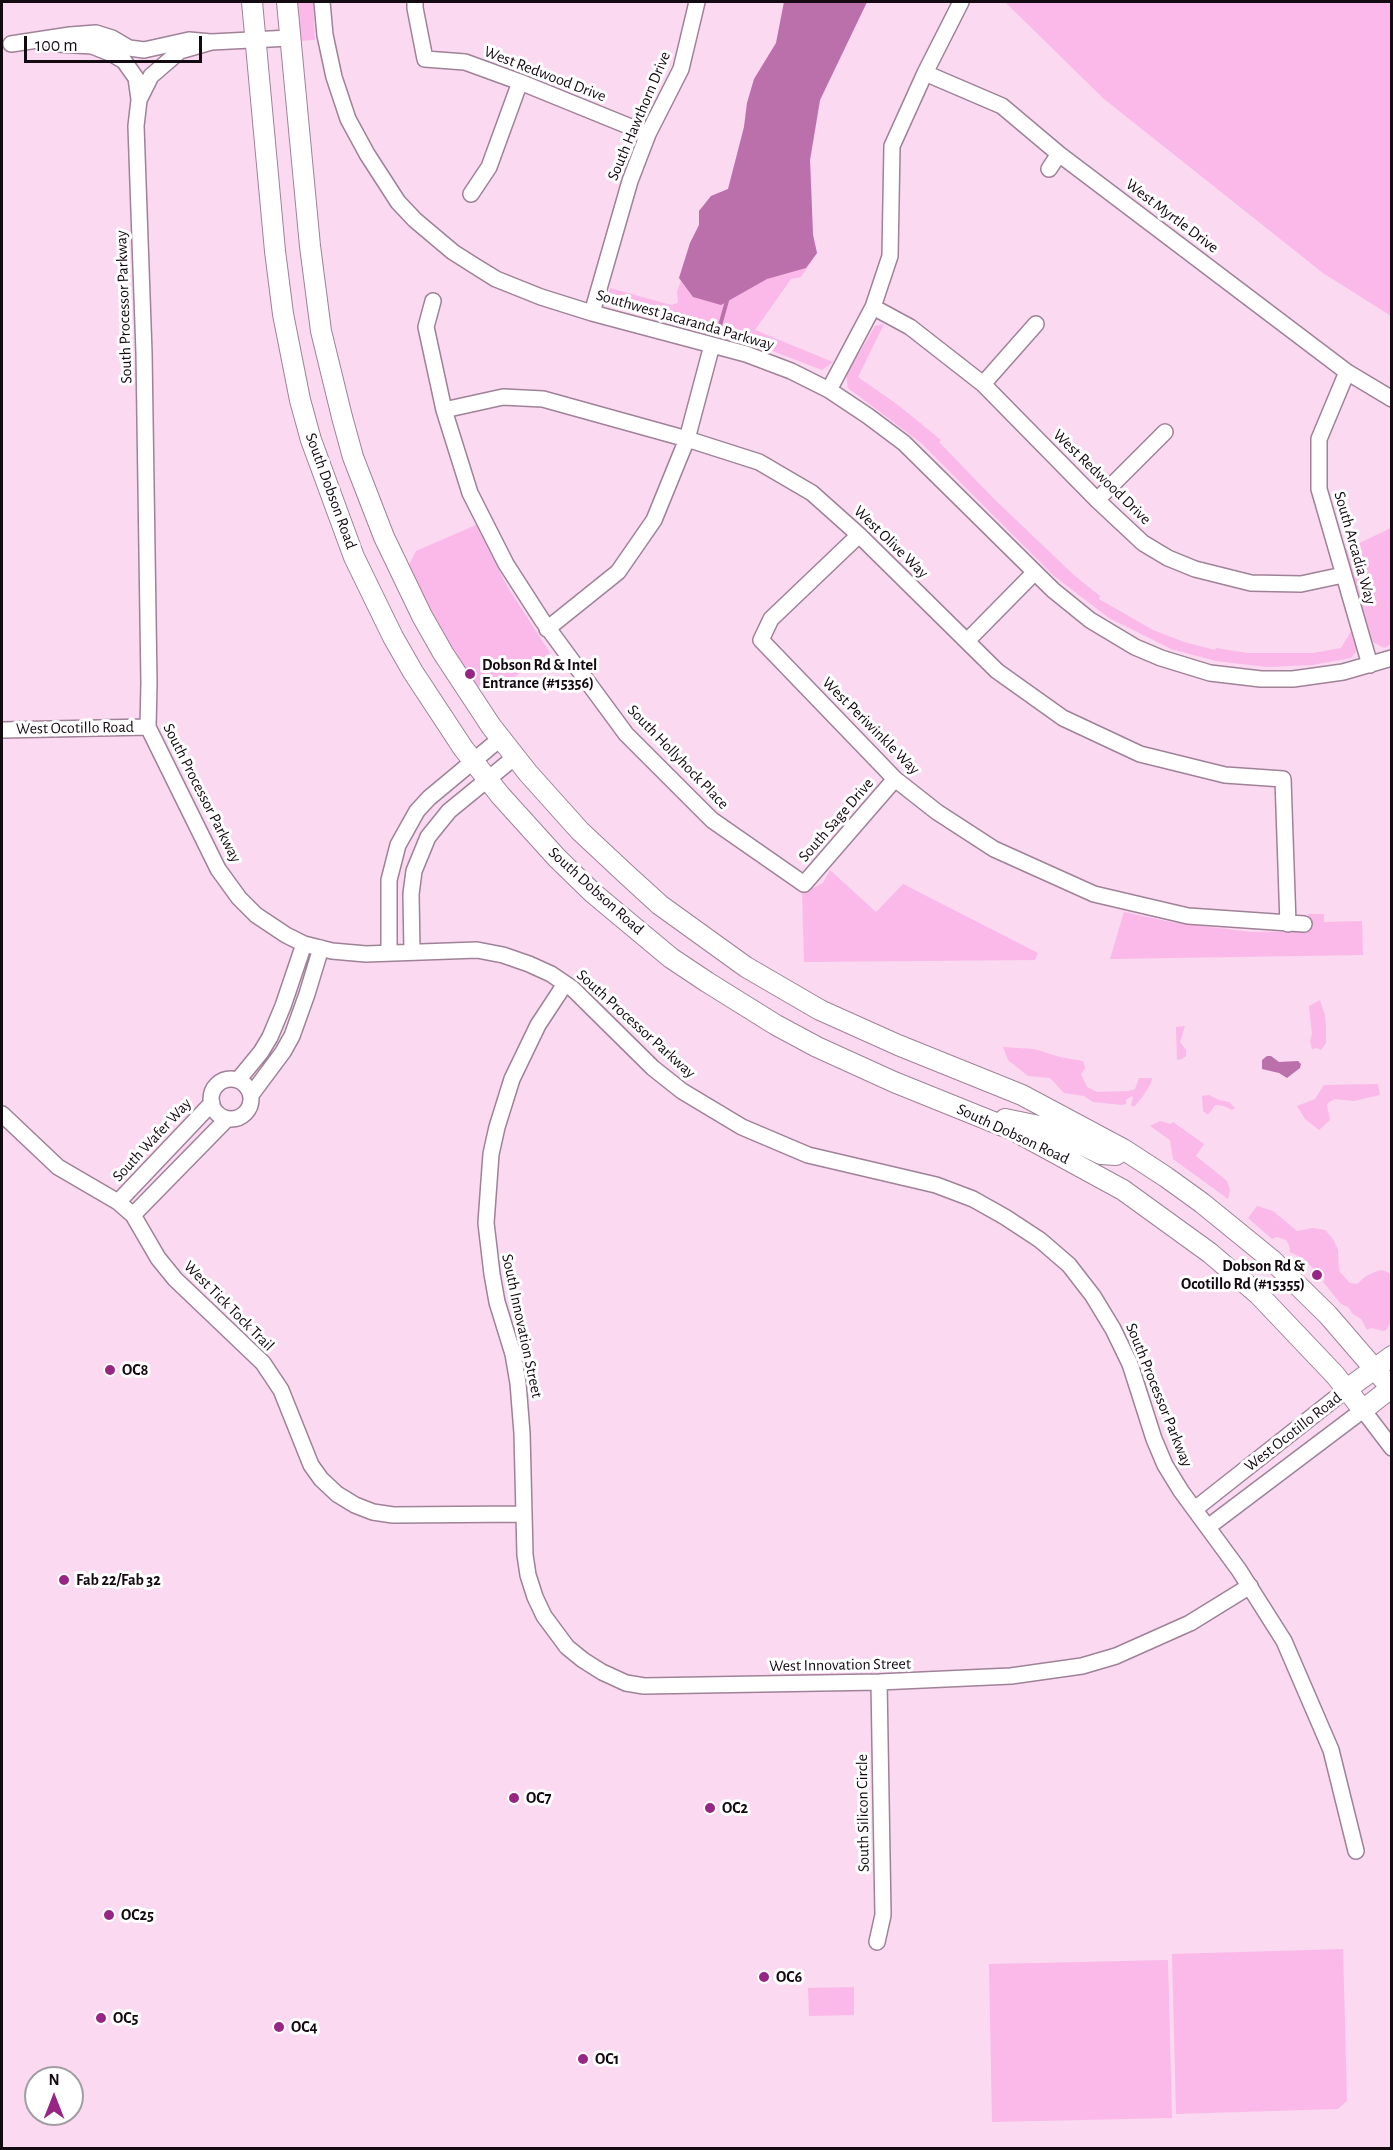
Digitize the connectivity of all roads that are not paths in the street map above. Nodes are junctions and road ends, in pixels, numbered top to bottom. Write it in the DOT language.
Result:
graph roads {
  1 [pos="252,2"];
  2 [pos="287,2"];
  3 [pos="322,2"];
  4 [pos="415,2"];
  5 [pos="698,2"];
  6 [pos="961,2"];
  7 [pos="290,38"];
  8 [pos="255,39"];
  9 [pos="211,42"];
  10 [pos="6,44"];
  11 [pos="925,73"];
  12 [pos="520,82"];
  13 [pos="139,100"];
  14 [pos="648,134"];
  15 [pos="1059,154"];
  16 [pos="1049,169"];
  17 [pos="471,194"];
  18 [pos="433,301"];
  19 [pos="873,307"];
  20 [pos="592,313"];
  21 [pos="1036,324"];
  22 [pos="712,345"];
  23 [pos="1347,372"];
  24 [pos="983,384"];
  25 [pos="829,390"];
  26 [pos="1392,399"];
  27 [pos="444,410"];
  28 [pos="1165,432"];
  29 [pos="687,439"];
  30 [pos="1097,500"];
  31 [pos="859,535"];
  32 [pos="1034,573"];
  33 [pos="1343,575"];
  34 [pos="548,629"];
  35 [pos="967,641"];
  36 [pos="1392,658"];
  37 [pos="1370,665"];
  38 [pos="148,727"];
  39 [pos="2,730"];
  40 [pos="501,738"];
  41 [pos="515,757"];
  42 [pos="473,761"];
  43 [pos="895,779"];
  44 [pos="488,780"];
  45 [pos="804,884"];
  46 [pos="1288,924"];
  47 [pos="1304,924"];
  48 [pos="304,944"];
  49 [pos="321,948"];
  50 [pos="412,952"];
  51 [pos="388,953"];
  52 [pos="565,984"];
  53 [pos="238,1080"];
  54 [pos="251,1095"];
  55 [pos="212,1103"];
  56 [pos="972,1112"];
  57 [pos="2,1114"];
  58 [pos="227,1119"];
  59 [pos="1123,1149"];
  60 [pos="118,1202"];
  61 [pos="133,1215"];
  62 [pos="1392,1356"];
  63 [pos="1375,1369"];
  64 [pos="1391,1388"];
  65 [pos="1347,1389"];
  66 [pos="1363,1410"];
  67 [pos="1392,1448"];
  68 [pos="1194,1509"];
  69 [pos="524,1514"];
  70 [pos="1208,1527"];
  71 [pos="1250,1587"];
  72 [pos="879,1682"];
  73 [pos="1356,1851"];
  74 [pos="877,1942"];
  1 -- 8 [label="main road, South Dobson Road"];
  2 -- 7 [label="main road, South Dobson Road"];
  3 -- 20 [label="street, Southwest Jacaranda Parkway"];
  4 -- 12 [label="street, West Redwood Drive"];
  5 -- 14 [label="street, South Hawthorn Drive"];
  6 -- 11 [label="street"];
  7 -- 8 [label="street"];
  7 -- 40 [label="main road, South Dobson Road"];
  8 -- 9 [label="street"];
  8 -- 42 [label="main road, South Dobson Road"];
  9 -- 10 [label="street"];
  9 -- 13 [label="street, South Processor Parkway"];
  10 -- 13 [label="street"];
  11 -- 15 [label="street, West Myrtle Drive"];
  11 -- 19 [label="street"];
  12 -- 14 [label="street, West Redwood Drive"];
  12 -- 17 [label="street"];
  13 -- 38 [label="street, South Processor Parkway"];
  14 -- 20 [label="street, South Hawthorn Drive"];
  15 -- 16 [label="street"];
  15 -- 23 [label="street, West Myrtle Drive"];
  18 -- 27 [label="street, South Hollyhock Place"];
  19 -- 24 [label="street, West Redwood Drive"];
  19 -- 25 [label="street"];
  20 -- 22 [label="street, Southwest Jacaranda Parkway"];
  21 -- 24 [label="street"];
  22 -- 25 [label="street, Southwest Jacaranda Parkway"];
  22 -- 29 [label="street"];
  23 -- 26 [label="street, West Myrtle Drive"];
  23 -- 33 [label="street, South Arcadia Way"];
  24 -- 30 [label="street, West Redwood Drive"];
  25 -- 32 [label="street, Southwest Jacaranda Parkway"];
  27 -- 29 [label="street, West Olive Way"];
  27 -- 34 [label="street, South Hollyhock Place"];
  28 -- 30 [label="street"];
  29 -- 31 [label="street, West Olive Way"];
  29 -- 34 [label="street"];
  30 -- 33 [label="street, West Redwood Drive"];
  31 -- 35 [label="street, West Olive Way"];
  31 -- 43 [label="street, West Periwinkle Way"];
  32 -- 35 [label="street"];
  32 -- 37 [label="street, Southwest Jacaranda Parkway"];
  33 -- 37 [label="street, South Arcadia Way"];
  34 -- 45 [label="street, South Hollyhock Place"];
  35 -- 46 [label="street, West Olive Way"];
  36 -- 37 [label="street, Southwest Jacaranda Parkway"];
  38 -- 39 [label="street, West Ocotillo Road"];
  38 -- 48 [label="street, South Processor Parkway"];
  40 -- 41 [label="main road, South Dobson Road"];
  40 -- 42 [label="street"];
  41 -- 44 [label="street"];
  41 -- 59 [label="main road, South Dobson Road"];
  42 -- 44 [label="main road, South Dobson Road"];
  42 -- 51 [label="street"];
  43 -- 45 [label="street, South Sage Drive"];
  43 -- 46 [label="street, West Periwinkle Way"];
  44 -- 50 [label="street"];
  44 -- 56 [label="main road, South Dobson Road"];
  46 -- 47 [label="street, West Periwinkle Way"];
  48 -- 49 [label="street, South Processor Parkway"];
  48 -- 53 [label="street, South Wafer Way"];
  49 -- 51 [label="street, South Processor Parkway"];
  49 -- 54 [label="street"];
  50 -- 51 [label="street, South Processor Parkway"];
  50 -- 52 [label="street, South Processor Parkway"];
  52 -- 68 [label="street, South Processor Parkway"];
  52 -- 69 [label="street, South Innovation Street"];
  53 -- 54 [label="street"];
  53 -- 55 [label="street, South Wafer Way"];
  54 -- 58 [label="street"];
  55 -- 58 [label="street, South Wafer Way"];
  55 -- 60 [label="street, South Wafer Way"];
  56 -- 59 [label="main road"];
  56 -- 65 [label="main road, South Dobson Road"];
  57 -- 60 [label="street, West Tick Tock Trail"];
  58 -- 61 [label="street"];
  59 -- 63 [label="main road, South Dobson Road"];
  60 -- 61 [label="street, West Tick Tock Trail"];
  61 -- 69 [label="street, West Tick Tock Trail"];
  62 -- 63 [label="main road, West Ocotillo Road"];
  63 -- 64 [label="main road, South Dobson Road"];
  63 -- 65 [label="main road, West Ocotillo Road"];
  64 -- 66 [label="main road, West Ocotillo Road"];
  65 -- 66 [label="main road, South Dobson Road"];
  65 -- 68 [label="street, West Ocotillo Road"];
  66 -- 67 [label="street, South Dobson Road"];
  66 -- 70 [label="street, West Ocotillo Road"];
  68 -- 70 [label="street, South Processor Parkway"];
  69 -- 72 [label="street, West Innovation Street"];
  70 -- 71 [label="street, South Processor Parkway"];
  71 -- 72 [label="street, West Innovation Street"];
  71 -- 73 [label="street, South Processor Parkway"];
  72 -- 74 [label="street, South Silicon Circle"];
}
